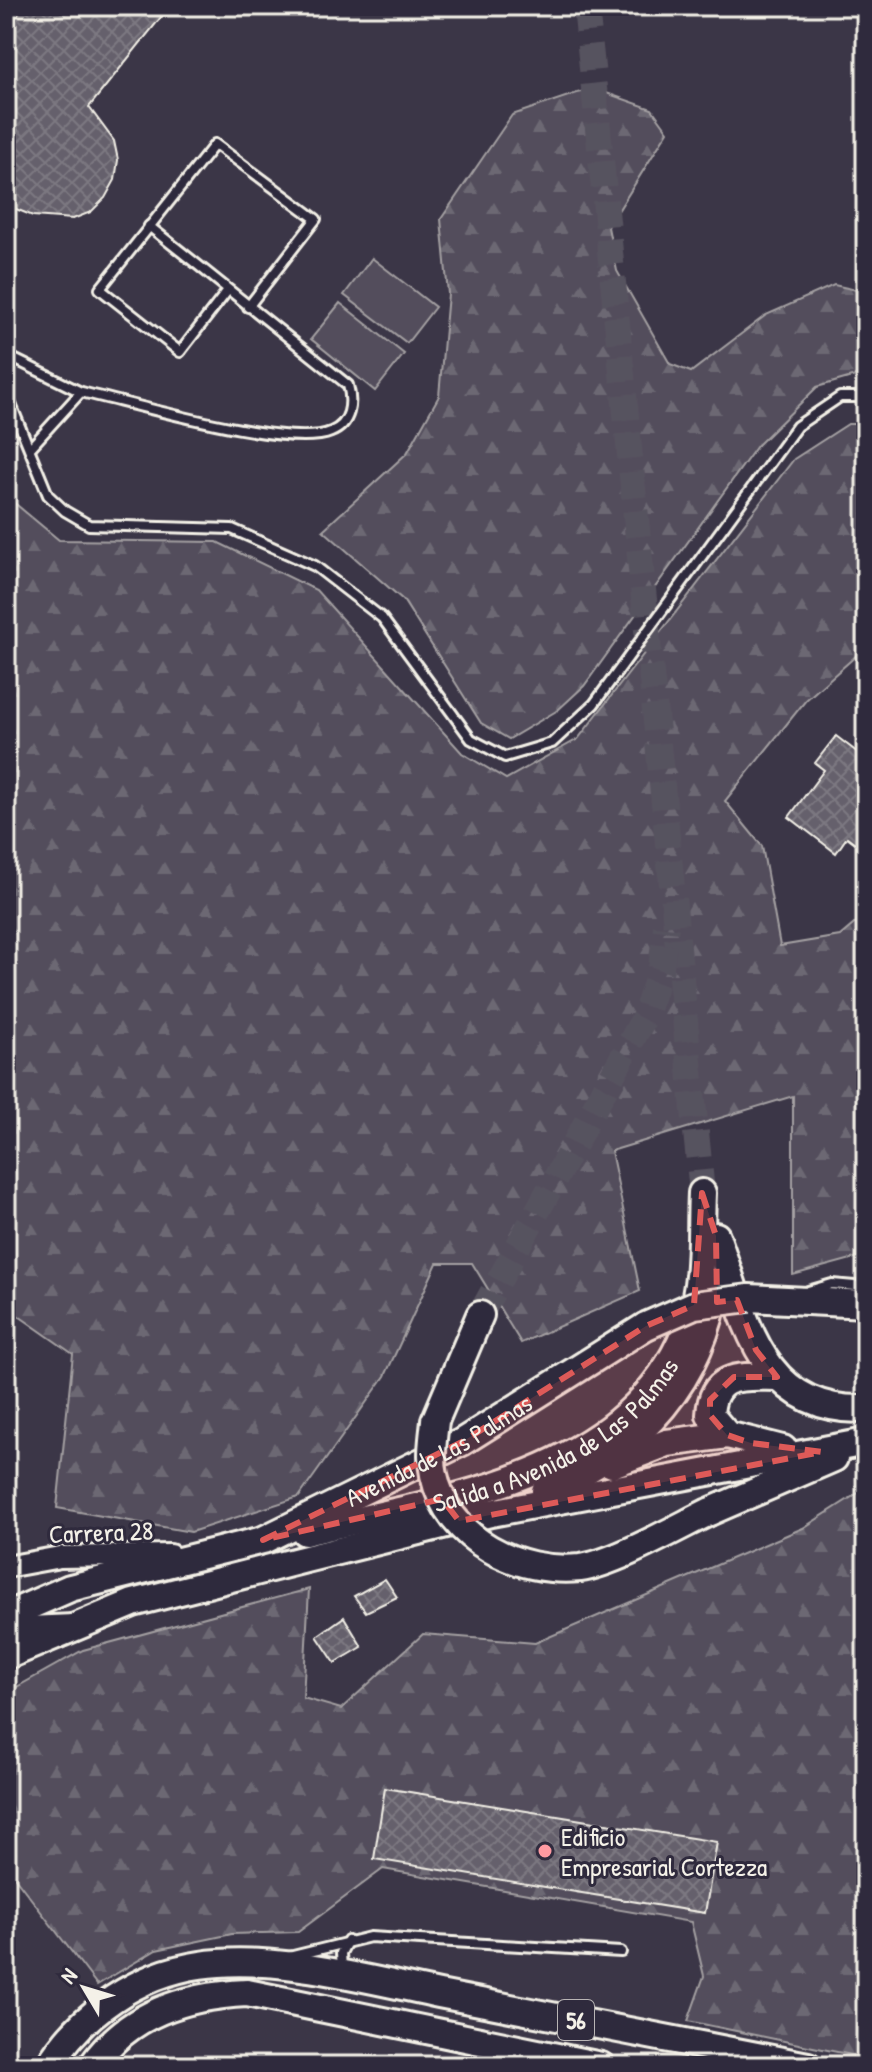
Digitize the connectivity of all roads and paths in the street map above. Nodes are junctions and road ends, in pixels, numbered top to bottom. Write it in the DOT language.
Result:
graph roads {
  1 [pos="149,226"];
  2 [pos="228,290"];
  3 [pos="248,307"];
  4 [pos="6,355"];
  5 [pos="6,392"];
  6 [pos="81,392"];
  7 [pos="866,397"];
  8 [pos="31,447"];
  9 [pos="716,1236"];
  10 [pos="866,1287"];
  11 [pos="778,1300"];
  12 [pos="866,1304"];
  13 [pos="480,1315"];
  14 [pos="777,1377"];
  15 [pos="866,1409"];
  16 [pos="727,1435"];
  17 [pos="866,1442"];
  18 [pos="822,1452"];
  19 [pos="582,1475"];
  20 [pos="491,1513"];
  21 [pos="263,1540"];
  22 [pos="198,1555"];
  23 [pos="6,1567"];
  24 [pos="6,1616"];
  25 [pos="77,1625"];
  26 [pos="6,1628"];
  27 [pos="6,1656"];
  28 [pos="348,1940"];
  29 [pos="621,1952"];
  30 [pos="273,1963"];
  31 [pos="344,1975"];
  32 [pos="49,2066"];
  33 [pos="92,2066"];
  34 [pos="601,2066"];
  35 [pos="808,2066"];
  1 -- 2 [label="lane"];
  1 -- 2 [label="lane"];
  1 -- 3 [label="lane"];
  2 -- 3 [label="lane"];
  3 -- 6 [label="lane"];
  4 -- 6 [label="lane"];
  5 -- 8 [label="lane"];
  6 -- 8 [label="lane"];
  7 -- 8 [label="lane"];
  9 -- 14 [label="main road"];
  9 -- 19 [label="main road"];
  9 -- 21 [label="main road, Salida a Avenida de Las Palmas"];
  10 -- 11 [label="lane"];
  11 -- 12 [label="main road, Avenida de Las Palmas"];
  11 -- 21 [label="main road, Avenida de Las Palmas, bridge"];
  13 -- 17 [label="main road, bridge"];
  14 -- 15 [label="main road"];
  14 -- 16 [label="main road"];
  16 -- 18 [label="main road"];
  16 -- 19 [label="main road"];
  17 -- 18 [label="main road, Avenida de Las Palmas"];
  18 -- 20 [label="main road, Avenida de Las Palmas"];
  19 -- 20 [label="main road"];
  20 -- 25 [label="main road, Avenida de Las Palmas"];
  21 -- 22 [label="main road, Avenida de Las Palmas"];
  22 -- 23 [label="street, Carrera 28"];
  22 -- 24 [label="main road, Avenida de Las Palmas"];
  25 -- 26 [label="street"];
  25 -- 27 [label="main road, Avenida de Las Palmas"];
  28 -- 29 [label="lane"];
  28 -- 30 [label="lane"];
  28 -- 31 [label="lane"];
  30 -- 31 [label="main road, 56"];
  30 -- 32 [label="main road, 56"];
  31 -- 35 [label="main road, 56"];
  33 -- 34 [label="main road, 56"];
}
